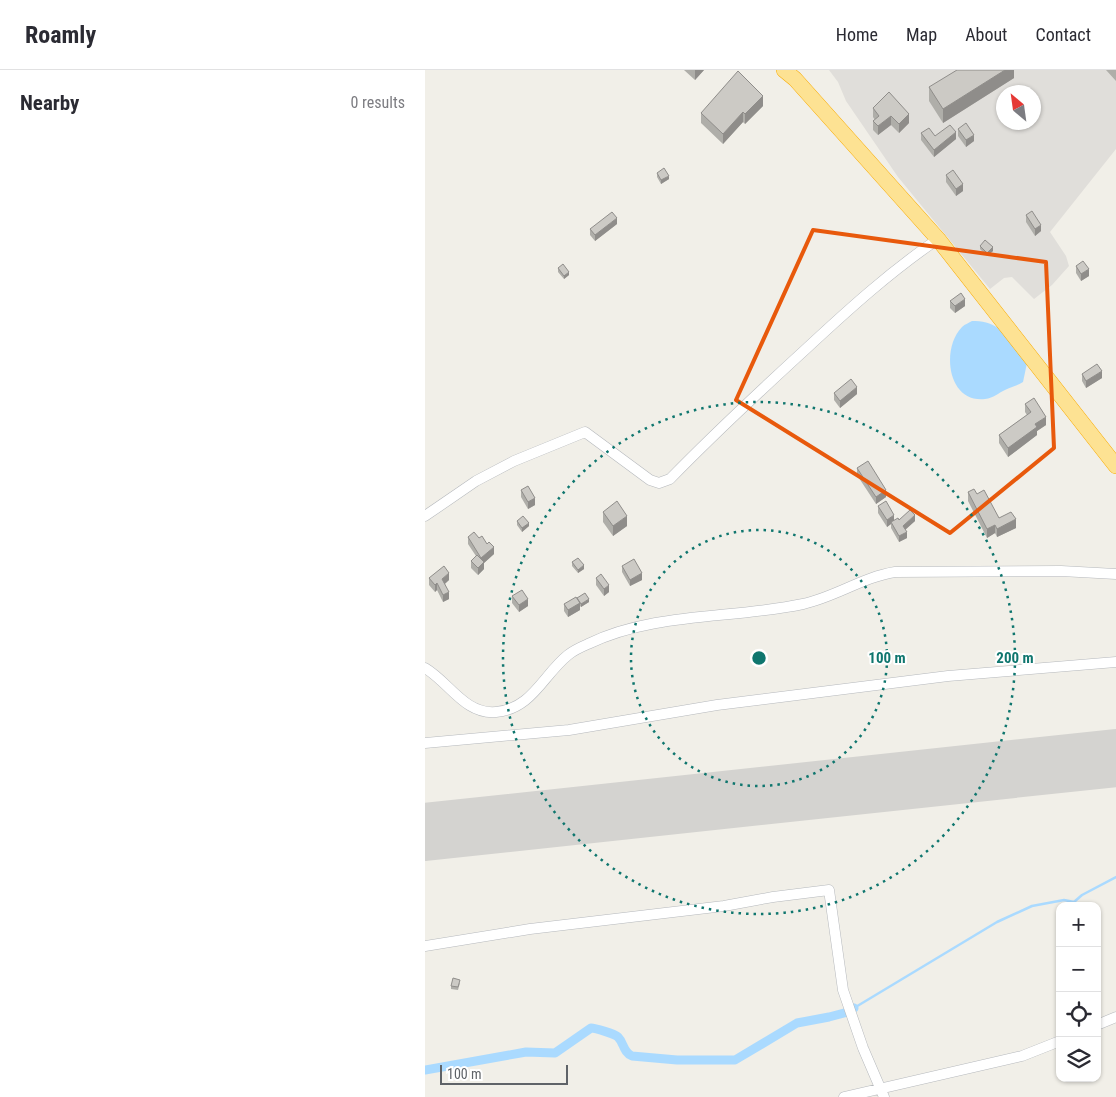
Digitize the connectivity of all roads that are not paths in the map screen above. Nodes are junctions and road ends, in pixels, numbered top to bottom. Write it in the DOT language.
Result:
graph roads {
  1 [pos="784,70"];
  2 [pos="939,239"];
  3 [pos="1116,466"];
  4 [pos="425,516"];
  5 [pos="1116,574"];
  6 [pos="1116,662"];
  7 [pos="425,668"];
  8 [pos="425,743"];
  9 [pos="425,946"];
  10 [pos="1116,1017"];
  11 [pos="1101,1023"];
  12 [pos="1056,1043"];
  13 [pos="882,1093"];
  14 [pos="844,1097"];
  1 -- 2 [label="highway"];
  2 -- 3 [label="highway"];
  2 -- 4 [label="street"];
  5 -- 7 [label="street"];
  6 -- 8 [label="street"];
  9 -- 13 [label="street"];
  10 -- 11 [label="street"];
  12 -- 13 [label="street"];
  13 -- 14 [label="street"];
}
